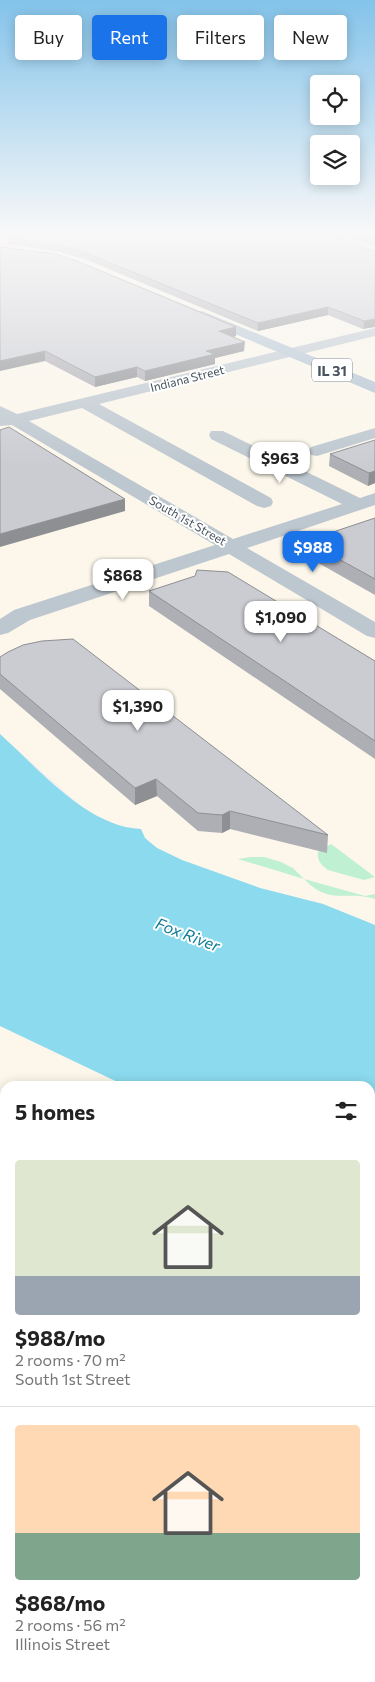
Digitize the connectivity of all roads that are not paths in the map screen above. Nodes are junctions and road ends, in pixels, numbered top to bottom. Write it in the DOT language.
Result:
graph roads {
  1 [pos="192,311"];
  2 [pos="375,332"];
  3 [pos="289,352"];
  4 [pos="375,388"];
  5 [pos="85,403"];
  6 [pos="5,418"];
  7 [pos="375,433"];
  8 [pos="218,435"];
  9 [pos="317,451"];
  10 [pos="366,501"];
  11 [pos="264,502"];
  12 [pos="233,546"];
  13 [pos="0,628"];
  14 [pos="375,631"];
  1 -- 3 [label="main road, IL 31"];
  2 -- 3 [label="street, Indiana Street"];
  3 -- 4 [label="main road, IL 31"];
  3 -- 5 [label="street, Indiana Street"];
  5 -- 6 [label="street, Indiana Street"];
  5 -- 11 [label="street"];
  6 -- 12 [label="street, South 1st Street"];
  7 -- 9 [label="street"];
  8 -- 10 [label="street"];
  10 -- 12 [label="street"];
  12 -- 13 [label="street"];
  12 -- 14 [label="street, South 1st Street"];
}
